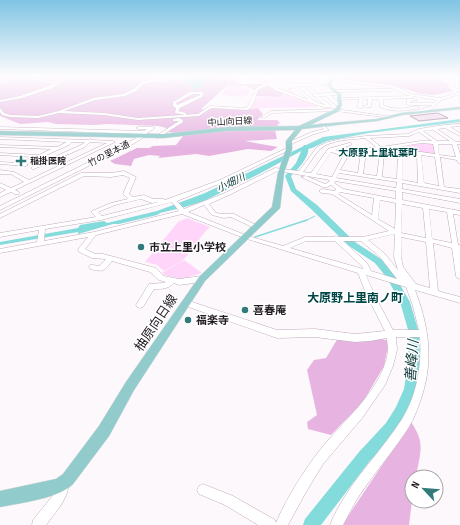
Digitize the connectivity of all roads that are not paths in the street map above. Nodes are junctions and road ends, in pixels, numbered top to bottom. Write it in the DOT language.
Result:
graph roads {
  1 [pos="88,100"];
  2 [pos="180,100"];
  3 [pos="191,100"];
  4 [pos="252,100"];
  5 [pos="305,100"];
  6 [pos="311,100"];
  7 [pos="322,100"];
  8 [pos="333,100"];
  9 [pos="350,100"];
  10 [pos="362,100"];
  11 [pos="371,100"];
  12 [pos="380,100"];
  13 [pos="393,100"];
  14 [pos="408,100"];
  15 [pos="439,100"];
  16 [pos="448,100"];
  17 [pos="338,102"];
  18 [pos="314,104"];
  19 [pos="435,105"];
  20 [pos="328,106"];
  21 [pos="382,106"];
  22 [pos="394,106"];
  23 [pos="178,107"];
  24 [pos="460,108"];
  25 [pos="0,109"];
  26 [pos="402,110"];
  27 [pos="425,110"];
  28 [pos="298,111"];
  29 [pos="59,112"];
  30 [pos="203,112"];
  31 [pos="411,113"];
  32 [pos="326,115"];
  33 [pos="301,116"];
  34 [pos="391,117"];
  35 [pos="150,118"];
  36 [pos="0,124"];
  37 [pos="321,125"];
  38 [pos="460,125"];
  39 [pos="444,126"];
  40 [pos="0,128"];
  41 [pos="300,128"];
  42 [pos="433,128"];
  43 [pos="42,129"];
  44 [pos="83,130"];
  45 [pos="95,130"];
  46 [pos="306,130"];
  47 [pos="419,130"];
  48 [pos="145,132"];
  49 [pos="458,132"];
  50 [pos="0,133"];
  51 [pos="313,133"];
  52 [pos="76,135"];
  53 [pos="460,135"];
  54 [pos="383,136"];
  55 [pos="141,137"];
  56 [pos="157,137"];
  57 [pos="366,137"];
  58 [pos="0,138"];
  59 [pos="72,140"];
  60 [pos="90,140"];
  61 [pos="371,140"];
  62 [pos="435,141"];
  63 [pos="454,142"];
  64 [pos="460,143"];
  65 [pos="395,145"];
  66 [pos="0,146"];
  67 [pos="289,146"];
  68 [pos="58,148"];
  69 [pos="380,148"];
  70 [pos="330,150"];
  71 [pos="364,150"];
  72 [pos="400,150"];
  73 [pos="419,153"];
  74 [pos="0,154"];
  75 [pos="40,156"];
  76 [pos="346,156"];
  77 [pos="438,156"];
  78 [pos="459,161"];
  79 [pos="0,163"];
  80 [pos="23,163"];
  81 [pos="283,167"];
  82 [pos="34,168"];
  83 [pos="337,170"];
  84 [pos="0,172"];
  85 [pos="47,173"];
  86 [pos="301,174"];
  87 [pos="360,174"];
  88 [pos="312,176"];
  89 [pos="58,178"];
  90 [pos="379,178"];
  91 [pos="332,181"];
  92 [pos="399,181"];
  93 [pos="29,182"];
  94 [pos="0,185"];
  95 [pos="421,185"];
  96 [pos="442,188"];
  97 [pos="11,190"];
  98 [pos="322,191"];
  99 [pos="399,191"];
  100 [pos="460,191"];
  101 [pos="337,192"];
  102 [pos="17,193"];
  103 [pos="0,195"];
  104 [pos="377,198"];
  105 [pos="132,199"];
  106 [pos="171,201"];
  107 [pos="460,201"];
  108 [pos="399,202"];
  109 [pos="205,203"];
  110 [pos="0,205"];
  111 [pos="426,206"];
  112 [pos="0,208"];
  113 [pos="450,211"];
  114 [pos="460,213"];
  115 [pos="186,214"];
  116 [pos="0,216"];
  117 [pos="101,218"];
  118 [pos="375,219"];
  119 [pos="256,227"];
  120 [pos="42,228"];
  121 [pos="0,229"];
  122 [pos="10,233"];
  123 [pos="397,233"];
  124 [pos="94,234"];
  125 [pos="0,235"];
  126 [pos="246,237"];
  127 [pos="336,238"];
  128 [pos="362,238"];
  129 [pos="429,240"];
  130 [pos="40,244"];
  131 [pos="458,246"];
  132 [pos="284,248"];
  133 [pos="0,251"];
  134 [pos="109,260"];
  135 [pos="93,267"];
  136 [pos="367,272"];
  137 [pos="460,276"];
  138 [pos="202,279"];
  139 [pos="170,283"];
  140 [pos="408,284"];
  141 [pos="434,292"];
  142 [pos="460,300"];
  143 [pos="186,303"];
  144 [pos="140,305"];
  145 [pos="422,333"];
  146 [pos="393,334"];
  147 [pos="63,484"];
  148 [pos="203,490"];
  149 [pos="0,499"];
  150 [pos="38,525"];
  151 [pos="270,525"];
  152 [pos="281,525"];
  153 [pos="336,525"];
  1 -- 29 [label="street"];
  2 -- 23 [label="street"];
  3 -- 23 [label="street"];
  4 -- 30 [label="street"];
  5 -- 18 [label="street"];
  6 -- 20 [label="street"];
  7 -- 20 [label="street"];
  8 -- 17 [label="street"];
  9 -- 17 [label="street"];
  10 -- 11 [label="street"];
  12 -- 21 [label="street"];
  13 -- 22 [label="street"];
  14 -- 19 [label="street"];
  15 -- 19 [label="street"];
  16 -- 19 [label="street"];
  17 -- 20 [label="street"];
  17 -- 28 [label="street"];
  17 -- 32 [label="main road"];
  17 -- 34 [label="street"];
  19 -- 27 [label="street"];
  21 -- 22 [label="street"];
  21 -- 26 [label="street"];
  22 -- 26 [label="street"];
  23 -- 30 [label="street"];
  24 -- 31 [label="main road, 中山向日線"];
  25 -- 29 [label="street"];
  26 -- 27 [label="street"];
  27 -- 31 [label="street"];
  28 -- 33 [label="street"];
  28 -- 33 [label="street"];
  29 -- 35 [label="street"];
  30 -- 35 [label="street"];
  31 -- 34 [label="main road, 中山向日線"];
  32 -- 33 [label="street"];
  32 -- 41 [label="main road"];
  34 -- 37 [label="main road, 中山向日線"];
  35 -- 56 [label="street"];
  36 -- 43 [label="street"];
  37 -- 41 [label="main road, 中山向日線"];
  37 -- 51 [label="street"];
  38 -- 39 [label="street"];
  39 -- 42 [label="street"];
  39 -- 49 [label="street"];
  40 -- 43 [label="street"];
  41 -- 56 [label="main road, 中山向日線"];
  41 -- 67 [label="main road, 柚原向日線"];
  42 -- 47 [label="street"];
  42 -- 63 [label="street"];
  43 -- 44 [label="street"];
  44 -- 45 [label="street"];
  44 -- 52 [label="street"];
  45 -- 48 [label="street"];
  45 -- 48 [label="street"];
  46 -- 51 [label="street"];
  47 -- 54 [label="street"];
  47 -- 62 [label="street"];
  48 -- 55 [label="street"];
  49 -- 53 [label="street"];
  50 -- 52 [label="main road, 中山向日線"];
  51 -- 67 [label="street"];
  52 -- 55 [label="main road, 中山向日線"];
  52 -- 59 [label="street"];
  54 -- 57 [label="street"];
  54 -- 65 [label="street"];
  55 -- 56 [label="main road, 中山向日線"];
  55 -- 89 [label="street, 竹の里本通"];
  57 -- 61 [label="street"];
  57 -- 86 [label="street"];
  58 -- 59 [label="street"];
  59 -- 60 [label="street"];
  59 -- 68 [label="street"];
  60 -- 82 [label="street"];
  60 -- 85 [label="street"];
  61 -- 69 [label="street"];
  61 -- 70 [label="street"];
  62 -- 63 [label="street"];
  62 -- 65 [label="street"];
  62 -- 77 [label="street"];
  63 -- 64 [label="street"];
  63 -- 78 [label="street"];
  65 -- 69 [label="street"];
  65 -- 72 [label="street"];
  66 -- 68 [label="street"];
  67 -- 81 [label="main road, 柚原向日線"];
  67 -- 106 [label="street"];
  68 -- 75 [label="street"];
  69 -- 71 [label="street"];
  69 -- 90 [label="street"];
  70 -- 76 [label="street"];
  70 -- 88 [label="street"];
  71 -- 76 [label="street"];
  71 -- 87 [label="street"];
  72 -- 73 [label="street"];
  72 -- 92 [label="street"];
  73 -- 77 [label="street"];
  73 -- 95 [label="street"];
  74 -- 75 [label="street"];
  75 -- 80 [label="street"];
  76 -- 83 [label="street"];
  77 -- 78 [label="street"];
  77 -- 96 [label="street"];
  79 -- 80 [label="street"];
  80 -- 82 [label="street"];
  81 -- 86 [label="street"];
  81 -- 109 [label="street"];
  81 -- 119 [label="main road, 柚原向日線"];
  82 -- 85 [label="street"];
  83 -- 87 [label="street"];
  83 -- 91 [label="street"];
  84 -- 93 [label="street"];
  85 -- 89 [label="street"];
  85 -- 93 [label="street"];
  86 -- 88 [label="street"];
  86 -- 91 [label="street"];
  87 -- 90 [label="street"];
  88 -- 91 [label="street"];
  89 -- 110 [label="street, 竹の里本通"];
  89 -- 112 [label="street, 竹の里本通"];
  90 -- 92 [label="street"];
  91 -- 99 [label="street"];
  91 -- 101 [label="street"];
  92 -- 95 [label="street"];
  92 -- 99 [label="street"];
  93 -- 97 [label="street"];
  94 -- 97 [label="street"];
  95 -- 96 [label="street"];
  96 -- 100 [label="street"];
  97 -- 102 [label="street"];
  97 -- 103 [label="street"];
  98 -- 101 [label="street"];
  99 -- 107 [label="street"];
  99 -- 108 [label="street"];
  101 -- 104 [label="street"];
  101 -- 118 [label="street"];
  104 -- 108 [label="street"];
  104 -- 118 [label="street"];
  105 -- 106 [label="street"];
  105 -- 116 [label="street"];
  105 -- 117 [label="street"];
  106 -- 115 [label="street"];
  106 -- 117 [label="street"];
  108 -- 111 [label="street"];
  108 -- 123 [label="street"];
  109 -- 115 [label="street"];
  109 -- 119 [label="street"];
  111 -- 113 [label="street"];
  111 -- 129 [label="street"];
  113 -- 114 [label="street"];
  113 -- 131 [label="street"];
  115 -- 124 [label="street"];
  115 -- 126 [label="street"];
  117 -- 120 [label="street"];
  118 -- 123 [label="street"];
  119 -- 126 [label="main road, 柚原向日線"];
  120 -- 122 [label="street"];
  120 -- 130 [label="street"];
  121 -- 122 [label="street"];
  122 -- 125 [label="street"];
  123 -- 128 [label="street"];
  123 -- 129 [label="street"];
  123 -- 140 [label="street"];
  124 -- 130 [label="street"];
  124 -- 138 [label="street"];
  126 -- 132 [label="street"];
  126 -- 138 [label="main road, 柚原向日線"];
  127 -- 128 [label="street"];
  127 -- 132 [label="street"];
  127 -- 136 [label="street"];
  128 -- 140 [label="street"];
  129 -- 131 [label="street"];
  129 -- 141 [label="street"];
  130 -- 133 [label="street"];
  131 -- 137 [label="street"];
  132 -- 136 [label="street"];
  134 -- 135 [label="street"];
  136 -- 140 [label="street"];
  136 -- 146 [label="street"];
  138 -- 143 [label="main road, 柚原向日線"];
  139 -- 144 [label="street"];
  140 -- 141 [label="street"];
  140 -- 153 [label="street"];
  141 -- 142 [label="street"];
  143 -- 146 [label="street"];
  143 -- 147 [label="main road, 柚原向日線"];
  145 -- 146 [label="street"];
  146 -- 152 [label="street"];
  147 -- 149 [label="main road"];
  147 -- 150 [label="street"];
  148 -- 151 [label="street"];
}
